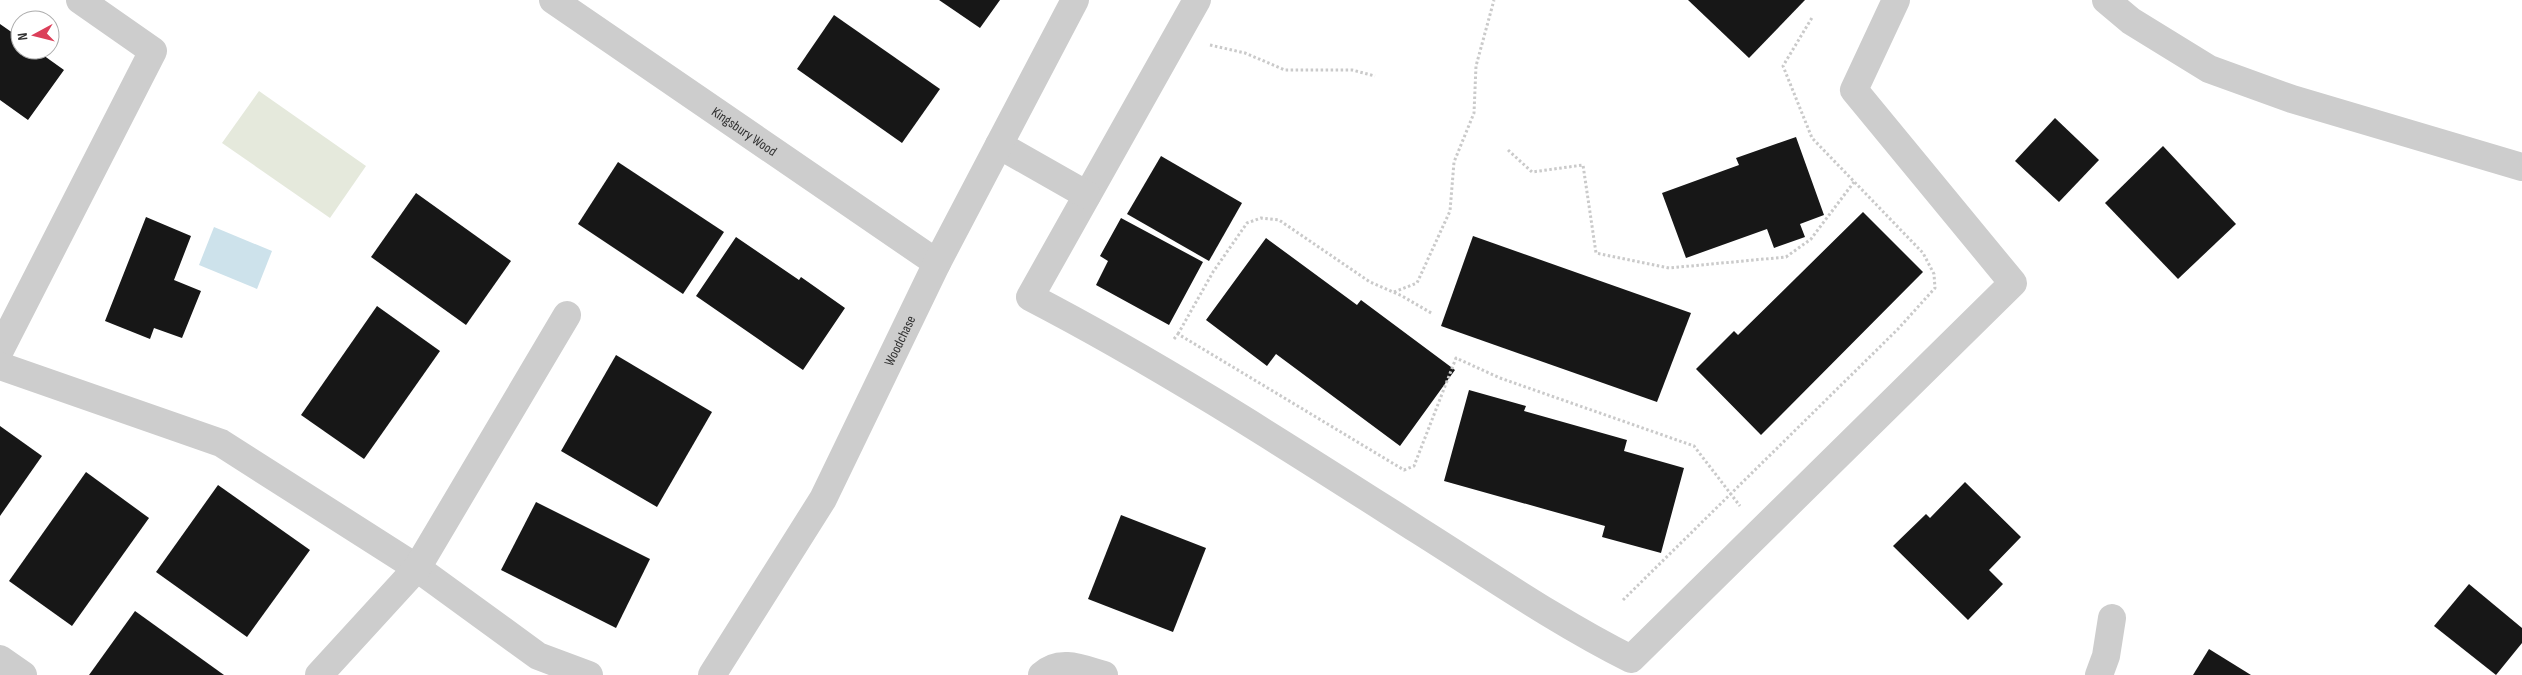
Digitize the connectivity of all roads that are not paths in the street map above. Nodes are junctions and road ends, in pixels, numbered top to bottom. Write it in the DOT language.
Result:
graph roads {
  1 [pos="80,0"];
  2 [pos="553,0"];
  3 [pos="1075,0"];
  4 [pos="1197,0"];
  5 [pos="1896,0"];
  6 [pos="2106,0"];
  7 [pos="999,145"];
  8 [pos="2522,167"];
  9 [pos="1087,195"];
  10 [pos="937,263"];
  11 [pos="567,315"];
  12 [pos="0,350"];
  13 [pos="0,366"];
  14 [pos="417,568"];
  15 [pos="2112,618"];
  16 [pos="0,658"];
  17 [pos="545,665"];
  18 [pos="22,675"];
  19 [pos="319,675"];
  20 [pos="589,675"];
  21 [pos="712,675"];
  22 [pos="1042,675"];
  23 [pos="1104,675"];
  24 [pos="2099,675"];
  1 -- 12 [label="street"];
  2 -- 10 [label="street, Kingsbury Wood"];
  3 -- 7 [label="street, Woodchase"];
  4 -- 9 [label="street"];
  5 -- 9 [label="street"];
  6 -- 8 [label="street"];
  7 -- 9 [label="street"];
  7 -- 10 [label="street, Woodchase"];
  10 -- 21 [label="street, Woodchase"];
  11 -- 14 [label="street"];
  13 -- 14 [label="street"];
  14 -- 17 [label="street"];
  14 -- 19 [label="street"];
  15 -- 24 [label="street"];
  16 -- 18 [label="street"];
  17 -- 20 [label="street"];
  22 -- 23 [label="street"];
}
